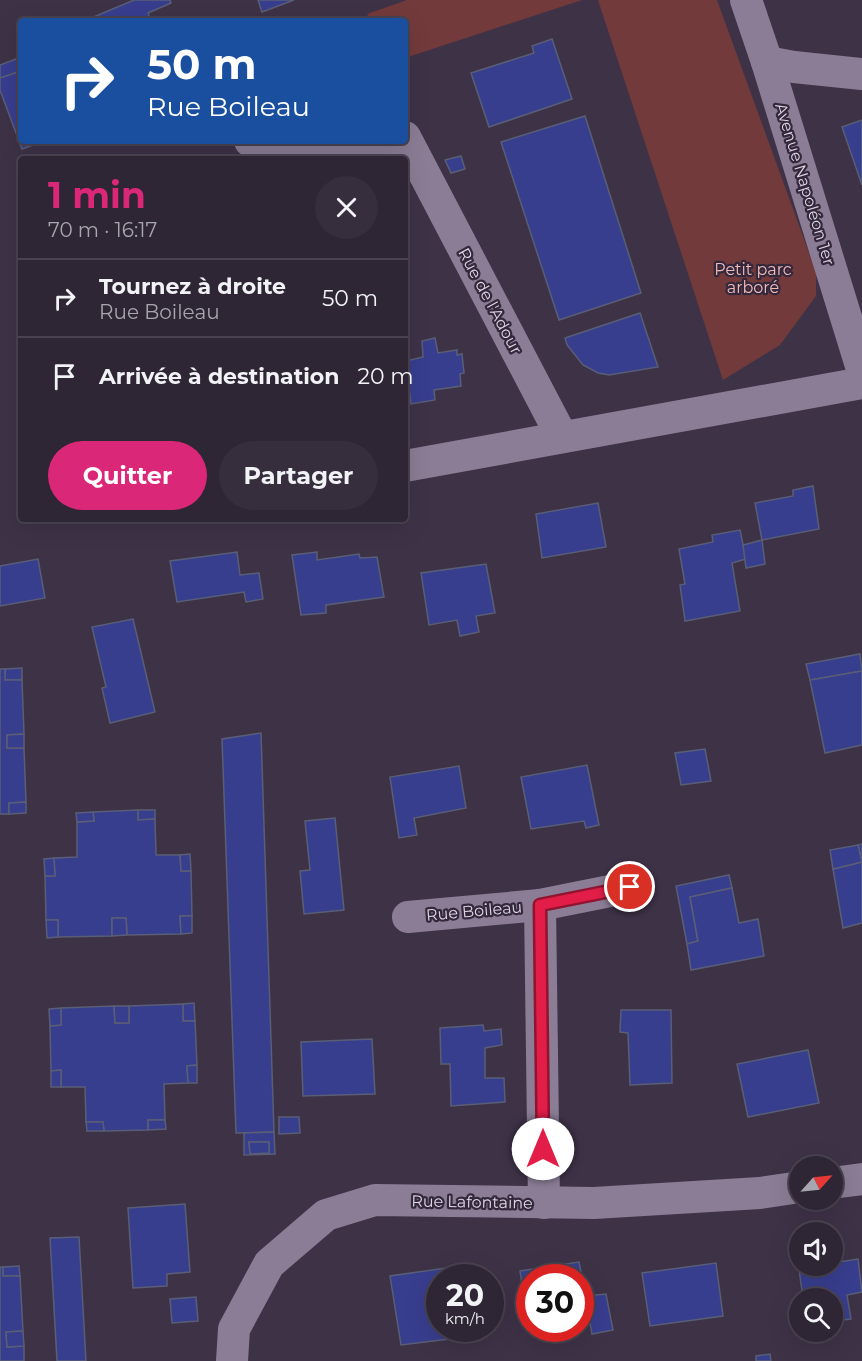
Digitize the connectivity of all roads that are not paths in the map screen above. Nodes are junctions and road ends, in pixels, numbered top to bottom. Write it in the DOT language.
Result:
graph roads {
  1 [pos="746,0"];
  2 [pos="767,62"];
  3 [pos="862,74"];
  4 [pos="256,144"];
  5 [pos="392,156"];
  6 [pos="408,162"];
  7 [pos="862,369"];
  8 [pos="862,383"];
  9 [pos="562,437"];
  10 [pos="408,465"];
  11 [pos="630,887"];
  12 [pos="540,905"];
  13 [pos="408,917"];
  14 [pos="862,1179"];
  15 [pos="843,1182"];
  16 [pos="789,1189"];
  17 [pos="544,1203"];
  18 [pos="232,1361"];
  1 -- 2 [label="street, Avenue Napoléon 1er"];
  2 -- 3 [label="street"];
  2 -- 7 [label="street, Avenue Napoléon 1er"];
  4 -- 5 [label="street"];
  6 -- 9 [label="street, Rue de l'Adour"];
  8 -- 9 [label="street"];
  9 -- 10 [label="street"];
  11 -- 12 [label="street, Rue Boileau"];
  12 -- 13 [label="street, Rue Boileau"];
  12 -- 17 [label="street, Rue Boileau"];
  14 -- 15 [label="street"];
  16 -- 17 [label="street, Rue Lafontaine"];
  17 -- 18 [label="street, Rue Lafontaine"];
}
